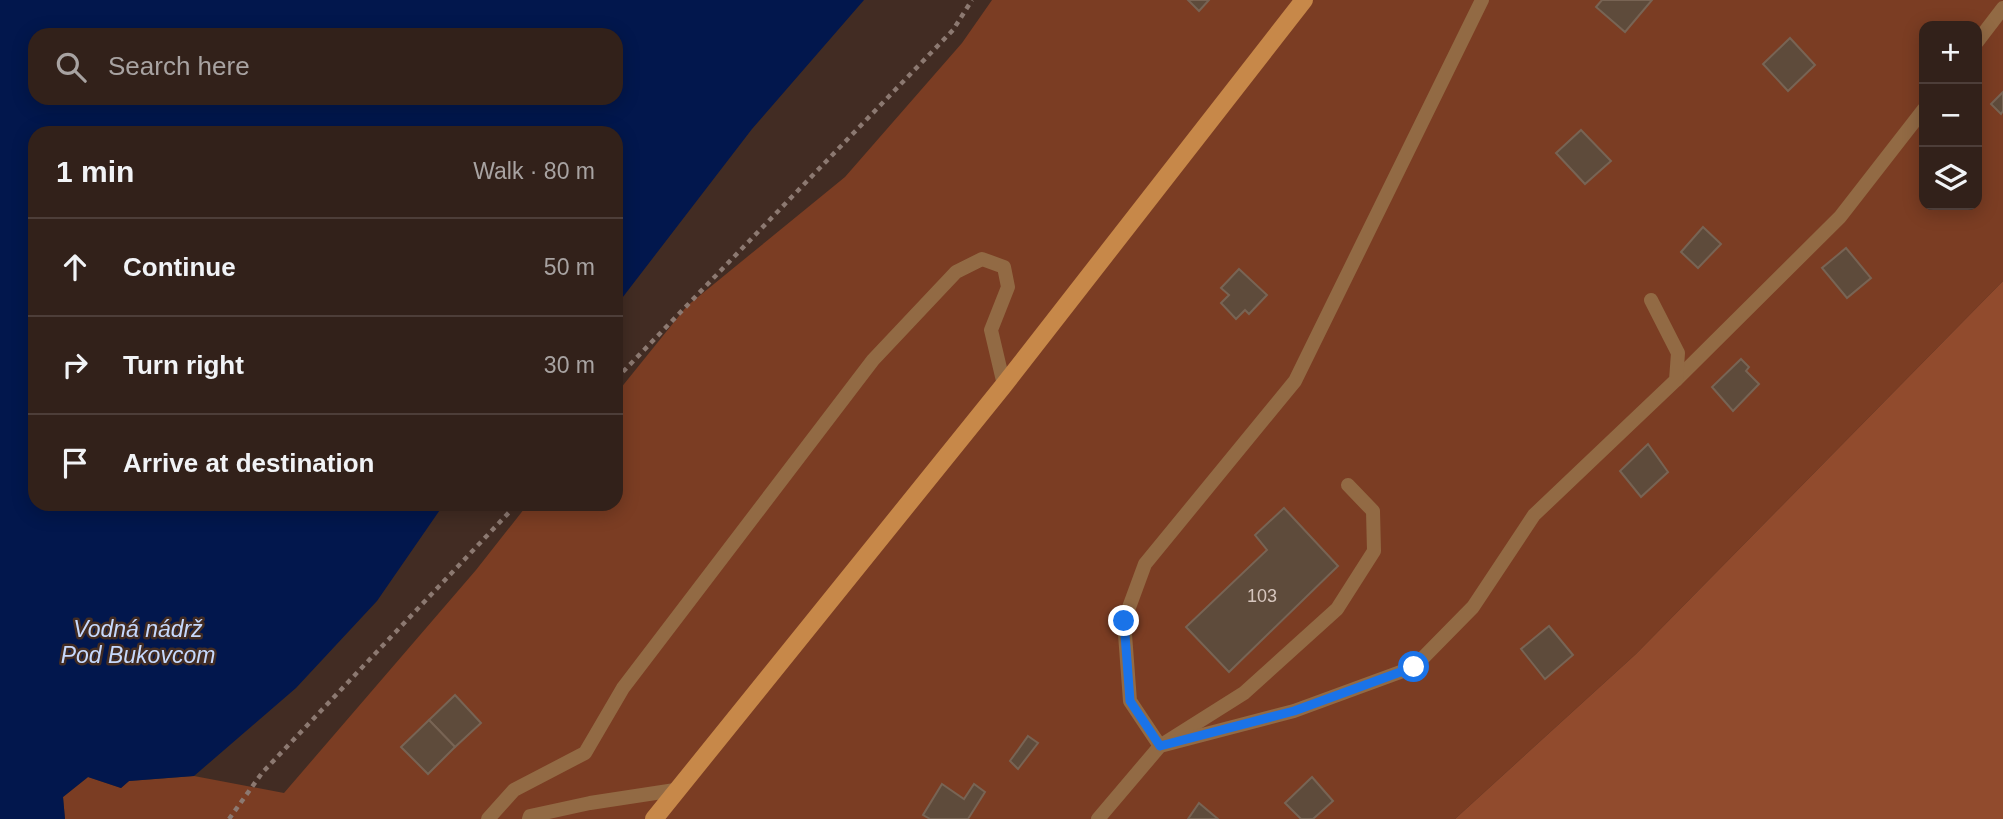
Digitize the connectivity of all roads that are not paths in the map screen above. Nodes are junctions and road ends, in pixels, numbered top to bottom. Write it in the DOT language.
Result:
graph roads {
  1 [pos="1304,0"];
  2 [pos="1482,0"];
  3 [pos="2003,8"];
  4 [pos="1982,35"];
  5 [pos="1919,115"];
  6 [pos="1651,300"];
  7 [pos="1676,380"];
  8 [pos="1004,385"];
  9 [pos="1348,485"];
  10 [pos="1160,746"];
  11 [pos="675,790"];
  12 [pos="488,819"];
  13 [pos="529,819"];
  14 [pos="653,819"];
  15 [pos="1098,819"];
  1 -- 8 [label="street"];
  2 -- 10 [label="lane"];
  3 -- 4 [label="lane"];
  5 -- 7 [label="lane"];
  6 -- 7 [label="lane"];
  7 -- 10 [label="lane"];
  8 -- 11 [label="street"];
  8 -- 12 [label="lane"];
  9 -- 10 [label="lane"];
  10 -- 15 [label="lane"];
  11 -- 13 [label="lane"];
  11 -- 14 [label="street"];
}
